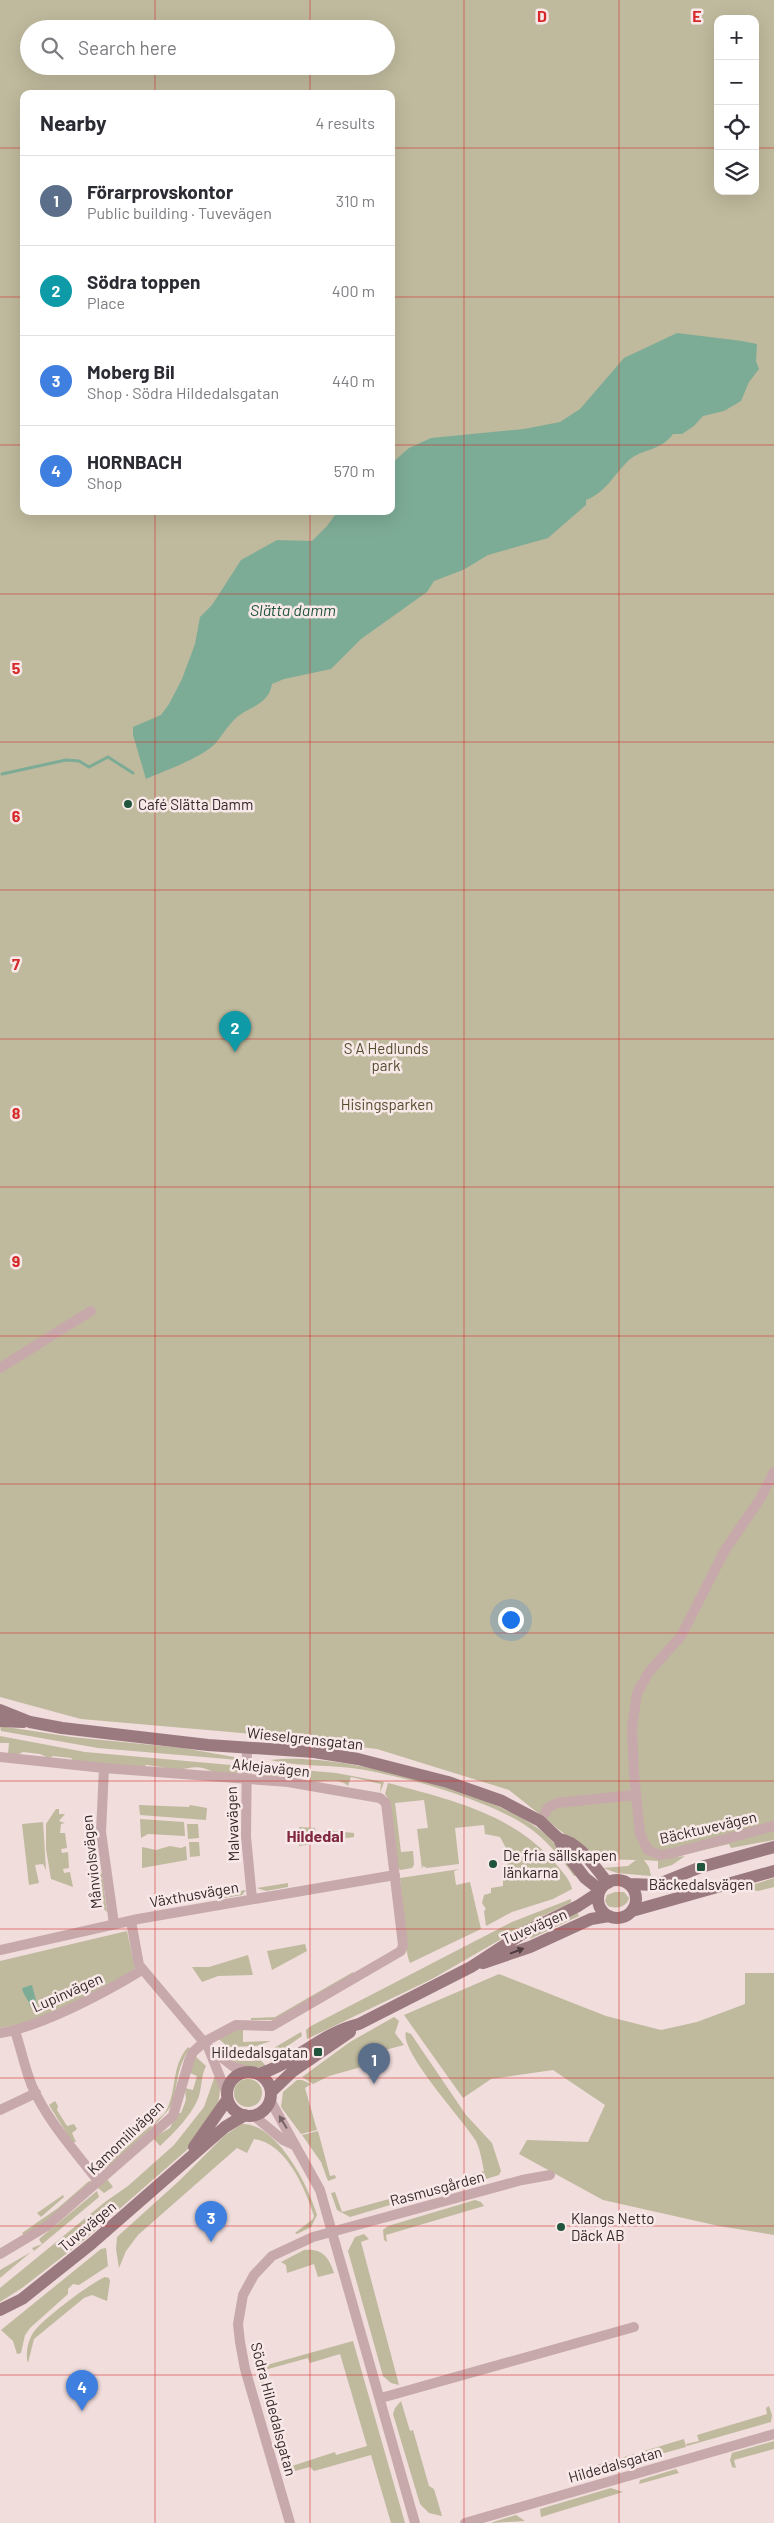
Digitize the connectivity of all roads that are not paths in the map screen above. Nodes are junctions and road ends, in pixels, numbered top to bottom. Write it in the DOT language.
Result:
graph roads {
  1 [pos="91,1311"];
  2 [pos="0,1368"];
  3 [pos="774,1472"];
  4 [pos="0,1710"];
  5 [pos="0,1721"];
  6 [pos="30,1722"];
  7 [pos="247,1748"];
  8 [pos="0,1756"];
  9 [pos="104,1768"];
  10 [pos="246,1779"];
  11 [pos="636,1795"];
  12 [pos="540,1821"];
  13 [pos="774,1826"];
  14 [pos="774,1847"];
  15 [pos="774,1871"];
  16 [pos="395,1875"];
  17 [pos="630,1884"];
  18 [pos="602,1888"];
  19 [pos="252,1899"];
  20 [pos="632,1911"];
  21 [pos="609,1916"];
  22 [pos="130,1921"];
  23 [pos="114,1924"];
  24 [pos="0,1950"];
  25 [pos="401,1951"];
  26 [pos="471,1967"];
  27 [pos="142,1970"];
  28 [pos="359,2024"];
  29 [pos="15,2031"];
  30 [pos="0,2033"];
  31 [pos="206,2045"];
  32 [pos="254,2073"];
  33 [pos="36,2093"];
  34 [pos="227,2096"];
  35 [pos="270,2096"];
  36 [pos="0,2110"];
  37 [pos="249,2115"];
  38 [pos="294,2145"];
  39 [pos="182,2163"];
  40 [pos="550,2175"];
  41 [pos="98,2182"];
  42 [pos="332,2232"];
  43 [pos="0,2254"];
  44 [pos="2,2312"];
  45 [pos="634,2327"];
  46 [pos="381,2398"];
  47 [pos="774,2434"];
  48 [pos="290,2523"];
  49 [pos="414,2523"];
  50 [pos="465,2523"];
  1 -- 2 [label="street"];
  3 -- 11 [label="street"];
  4 -- 6 [label="main road, Wieselgrensgatan"];
  5 -- 6 [label="main road, Wieselgrensgatan"];
  6 -- 7 [label="main road, Wieselgrensgatan"];
  7 -- 10 [label="street, Malvavägen"];
  7 -- 12 [label="main road, Wieselgrensgatan"];
  8 -- 9 [label="street, Aklejavägen"];
  9 -- 10 [label="street, Aklejavägen"];
  9 -- 23 [label="street, Månviolsvägen"];
  10 -- 16 [label="street, Aklejavägen"];
  10 -- 19 [label="street, Malvavägen"];
  11 -- 12 [label="street"];
  11 -- 13 [label="street, Bäcktuvevägen"];
  12 -- 18 [label="main road, Wieselgrensgatan"];
  14 -- 17 [label="main road"];
  15 -- 20 [label="main road, Tuvevägen"];
  16 -- 19 [label="street, Växthusvägen"];
  16 -- 25 [label="street, Aklejavägen"];
  17 -- 18 [label="main road"];
  17 -- 20 [label="main road"];
  18 -- 21 [label="main road"];
  18 -- 26 [label="main road, Tuvevägen"];
  19 -- 22 [label="street, Växthusvägen"];
  20 -- 21 [label="main road, Tuvevägen"];
  26 -- 21 [label="main road, Tuvevägen, one-way"];
  22 -- 23 [label="street, Växthusvägen"];
  22 -- 27 [label="street"];
  23 -- 24 [label="street, Växthusvägen"];
  25 -- 31 [label="street, Kamomillvägen"];
  26 -- 28 [label="main road, Tuvevägen"];
  27 -- 29 [label="street, Lupinvägen"];
  27 -- 31 [label="street"];
  28 -- 32 [label="main road, Tuvevägen"];
  28 -- 35 [label="main road, Tuvevägen"];
  29 -- 30 [label="street, Lupinvägen"];
  29 -- 33 [label="street"];
  31 -- 32 [label="street"];
  31 -- 34 [label="street"];
  31 -- 41 [label="street, Kamomillvägen"];
  32 -- 34 [label="main road, Tuvevägen"];
  32 -- 35 [label="main road"];
  33 -- 36 [label="street"];
  33 -- 41 [label="street"];
  34 -- 37 [label="main road"];
  34 -- 39 [label="main road, Tuvevägen"];
  35 -- 37 [label="main road, Tuvevägen"];
  38 -- 35 [label="street, one-way"];
  37 -- 38 [label="street"];
  37 -- 39 [label="main road, Tuvevägen"];
  38 -- 42 [label="street"];
  39 -- 44 [label="main road, Tuvevägen"];
  40 -- 42 [label="street, Rasmusgården"];
  41 -- 43 [label="street, Kamomillvägen"];
  42 -- 46 [label="street"];
  42 -- 48 [label="street, Södra Hildedalsgatan"];
  45 -- 46 [label="street"];
  46 -- 49 [label="street"];
  47 -- 50 [label="street, Hildedalsgatan"];
}
